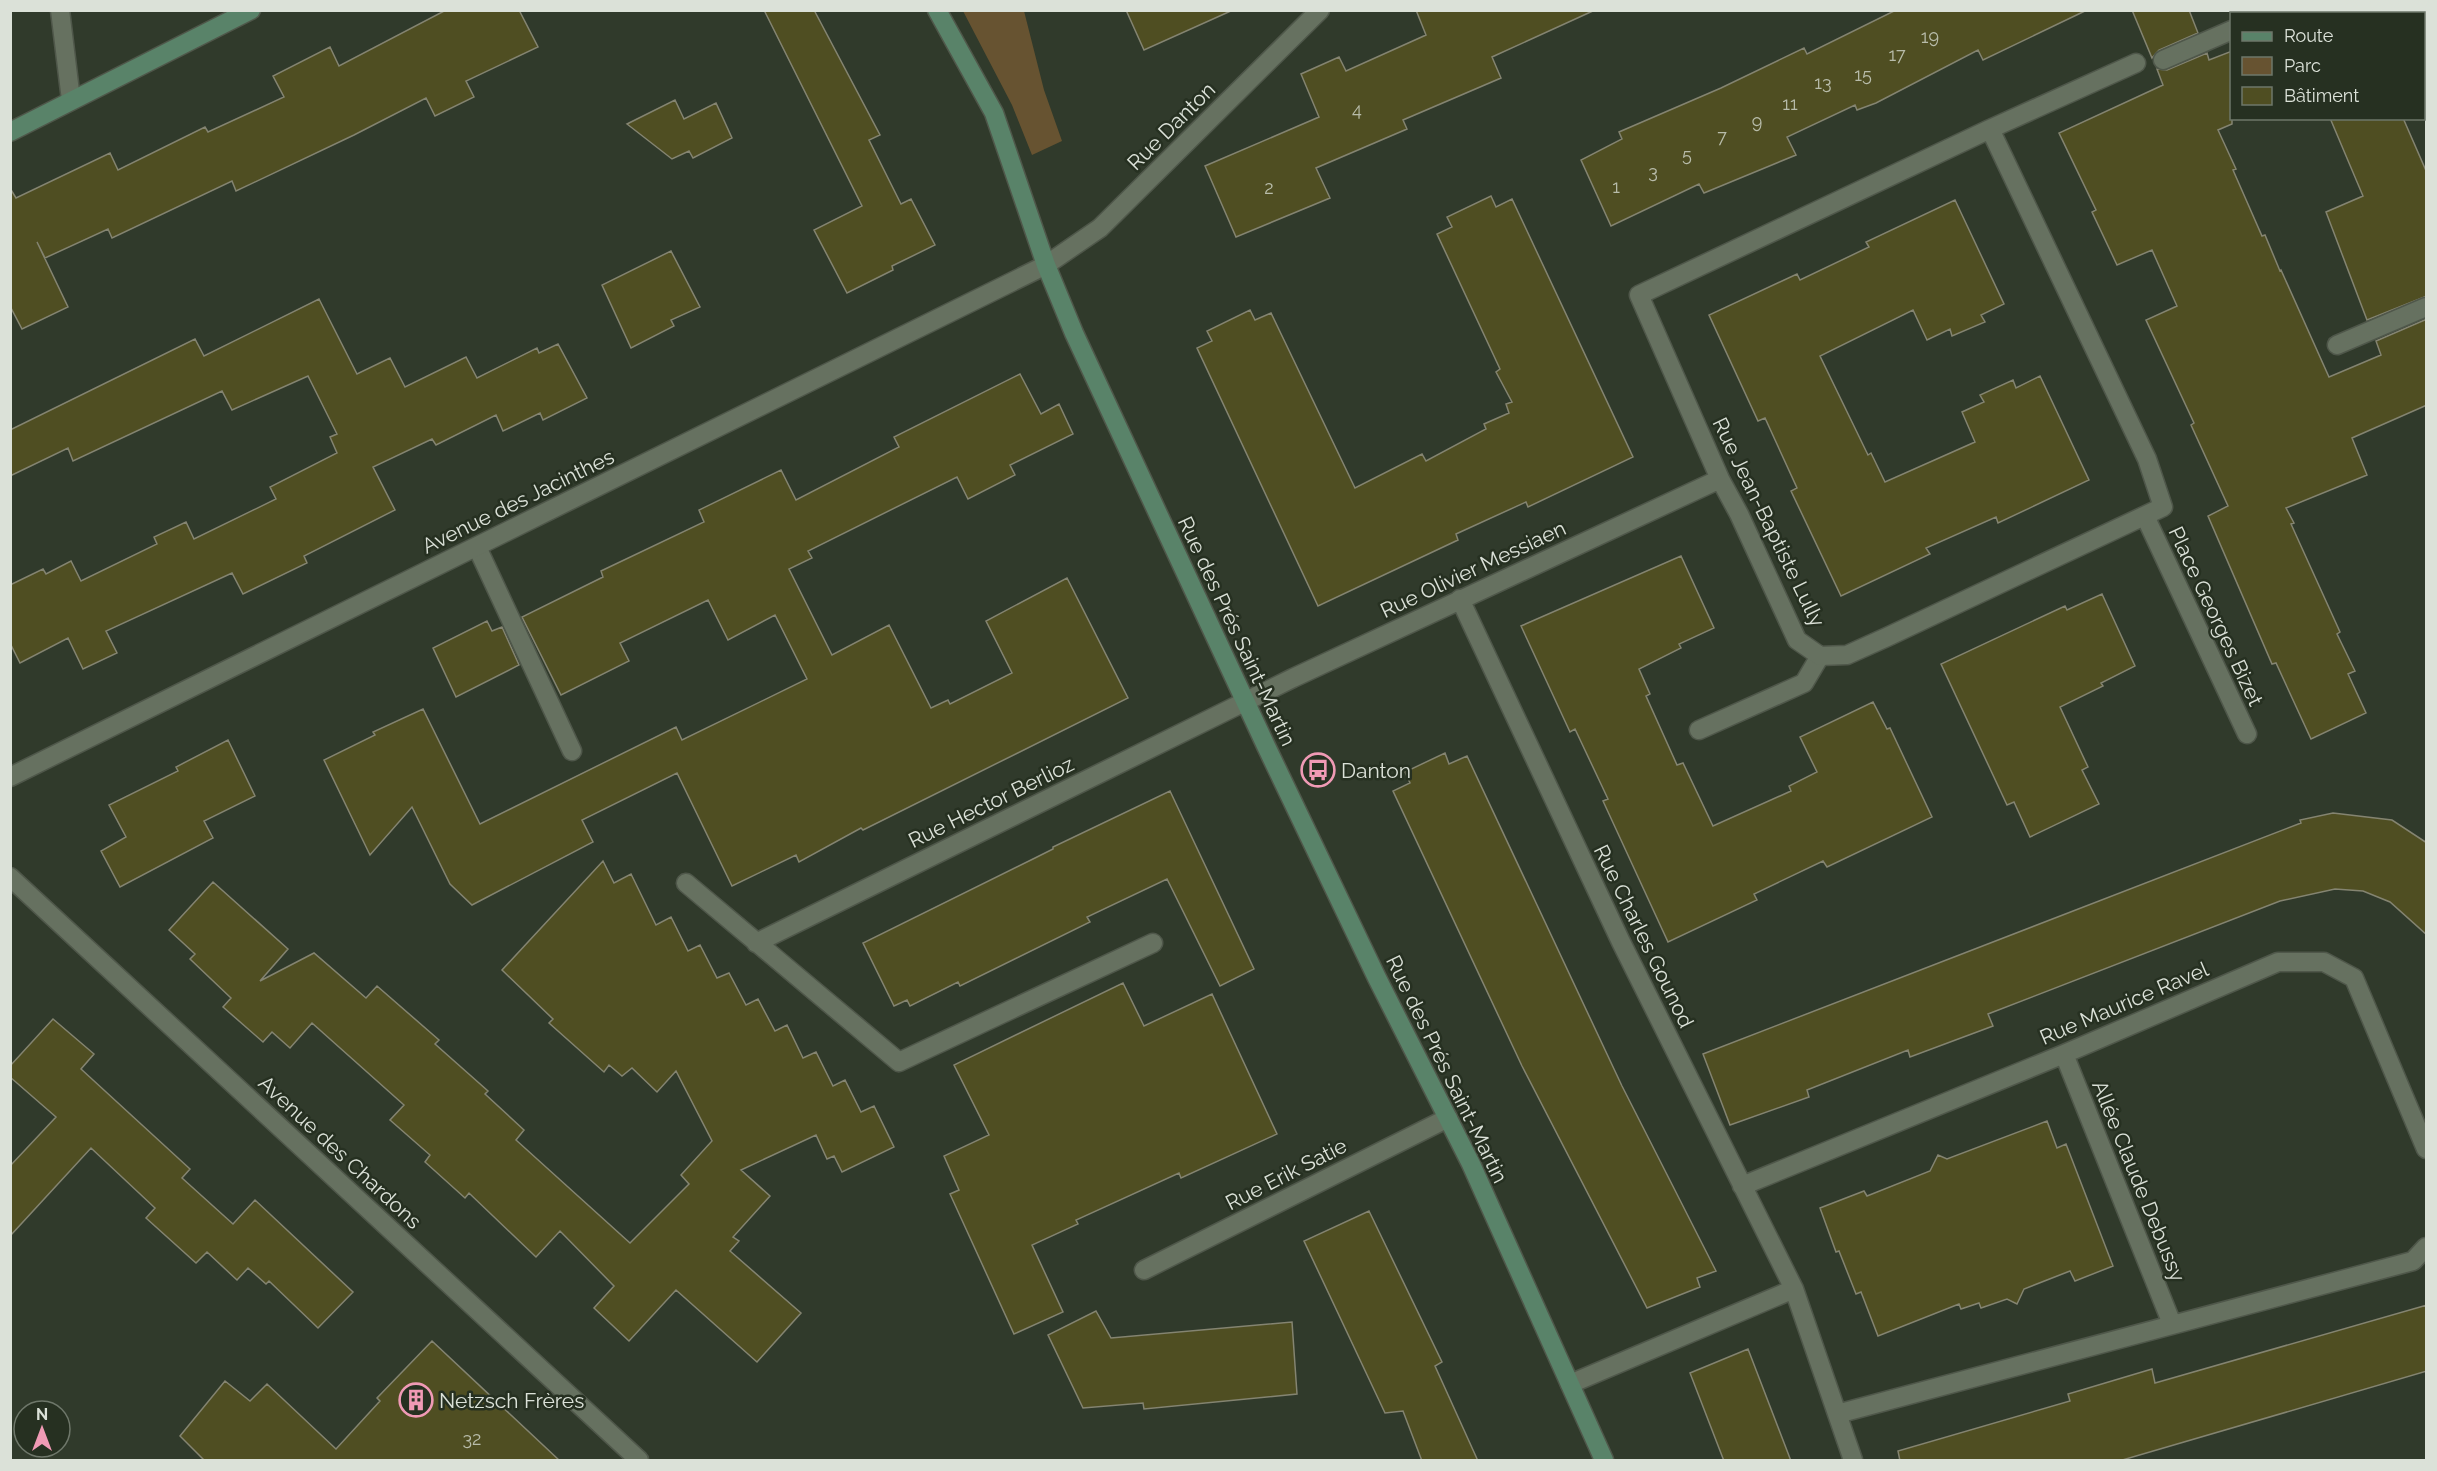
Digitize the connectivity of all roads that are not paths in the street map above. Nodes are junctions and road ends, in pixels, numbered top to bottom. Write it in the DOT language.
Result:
graph roads {
  1 [pos="60,10"];
  2 [pos="251,10"];
  3 [pos="937,10"];
  4 [pos="1320,10"];
  5 [pos="2230,31"];
  6 [pos="2163,60"];
  7 [pos="2136,63"];
  8 [pos="71,100"];
  9 [pos="1990,129"];
  10 [pos="10,132"];
  11 [pos="1046,265"];
  12 [pos="2427,307"];
  13 [pos="2337,345"];
  14 [pos="1720,479"];
  15 [pos="2145,516"];
  16 [pos="477,547"];
  17 [pos="1460,599"];
  18 [pos="1820,656"];
  19 [pos="1245,702"];
  20 [pos="1699,730"];
  21 [pos="2247,735"];
  22 [pos="572,751"];
  23 [pos="10,777"];
  24 [pos="10,877"];
  25 [pos="686,884"];
  26 [pos="756,943"];
  27 [pos="1153,943"];
  28 [pos="2064,1054"];
  29 [pos="1448,1118"];
  30 [pos="2427,1149"];
  31 [pos="1742,1186"];
  32 [pos="2427,1247"];
  33 [pos="1144,1270"];
  34 [pos="1794,1289"];
  35 [pos="2172,1324"];
  36 [pos="1570,1384"];
  37 [pos="1837,1414"];
  38 [pos="639,1461"];
  39 [pos="1604,1461"];
  40 [pos="1853,1461"];
  1 -- 8 [label="street"];
  2 -- 8 [label="street"];
  3 -- 11 [label="street, Rue des Prés Saint-Martin"];
  4 -- 11 [label="street, Rue Danton"];
  5 -- 6 [label="street"];
  7 -- 9 [label="street, Rue Jean-Baptiste Lully"];
  8 -- 10 [label="street"];
  9 -- 14 [label="street, Rue Jean-Baptiste Lully"];
  9 -- 15 [label="street, Rue Jean-Baptiste Lully"];
  11 -- 16 [label="street, Avenue des Jacinthes"];
  11 -- 19 [label="street, Rue des Prés Saint-Martin"];
  12 -- 13 [label="street"];
  14 -- 17 [label="street, Rue Olivier Messiaen"];
  14 -- 18 [label="street, Rue Jean-Baptiste Lully"];
  15 -- 18 [label="street, Rue Jean-Baptiste Lully"];
  15 -- 21 [label="street, Place Georges Bizet"];
  16 -- 22 [label="street"];
  16 -- 23 [label="street, Avenue des Jacinthes"];
  17 -- 19 [label="street, Rue Olivier Messiaen"];
  17 -- 31 [label="street, Rue Charles Gounod"];
  18 -- 20 [label="street"];
  19 -- 26 [label="street, Rue Hector Berlioz"];
  19 -- 29 [label="street, Rue des Prés Saint-Martin"];
  24 -- 38 [label="street, Avenue des Chardons"];
  25 -- 26 [label="street"];
  26 -- 27 [label="street"];
  28 -- 30 [label="street, Rue Maurice Ravel"];
  28 -- 31 [label="street, Rue Maurice Ravel"];
  28 -- 35 [label="street, Allée Claude Debussy"];
  29 -- 33 [label="street, Rue Erik Satie"];
  29 -- 36 [label="street, Rue des Prés Saint-Martin"];
  31 -- 34 [label="street, Rue Charles Gounod"];
  32 -- 35 [label="street"];
  34 -- 36 [label="street"];
  34 -- 37 [label="street, Rue Charles Gounod"];
  35 -- 37 [label="street"];
  36 -- 39 [label="street, Rue des Prés Saint-Martin"];
  37 -- 40 [label="street, Rue Charles Gounod"];
}
